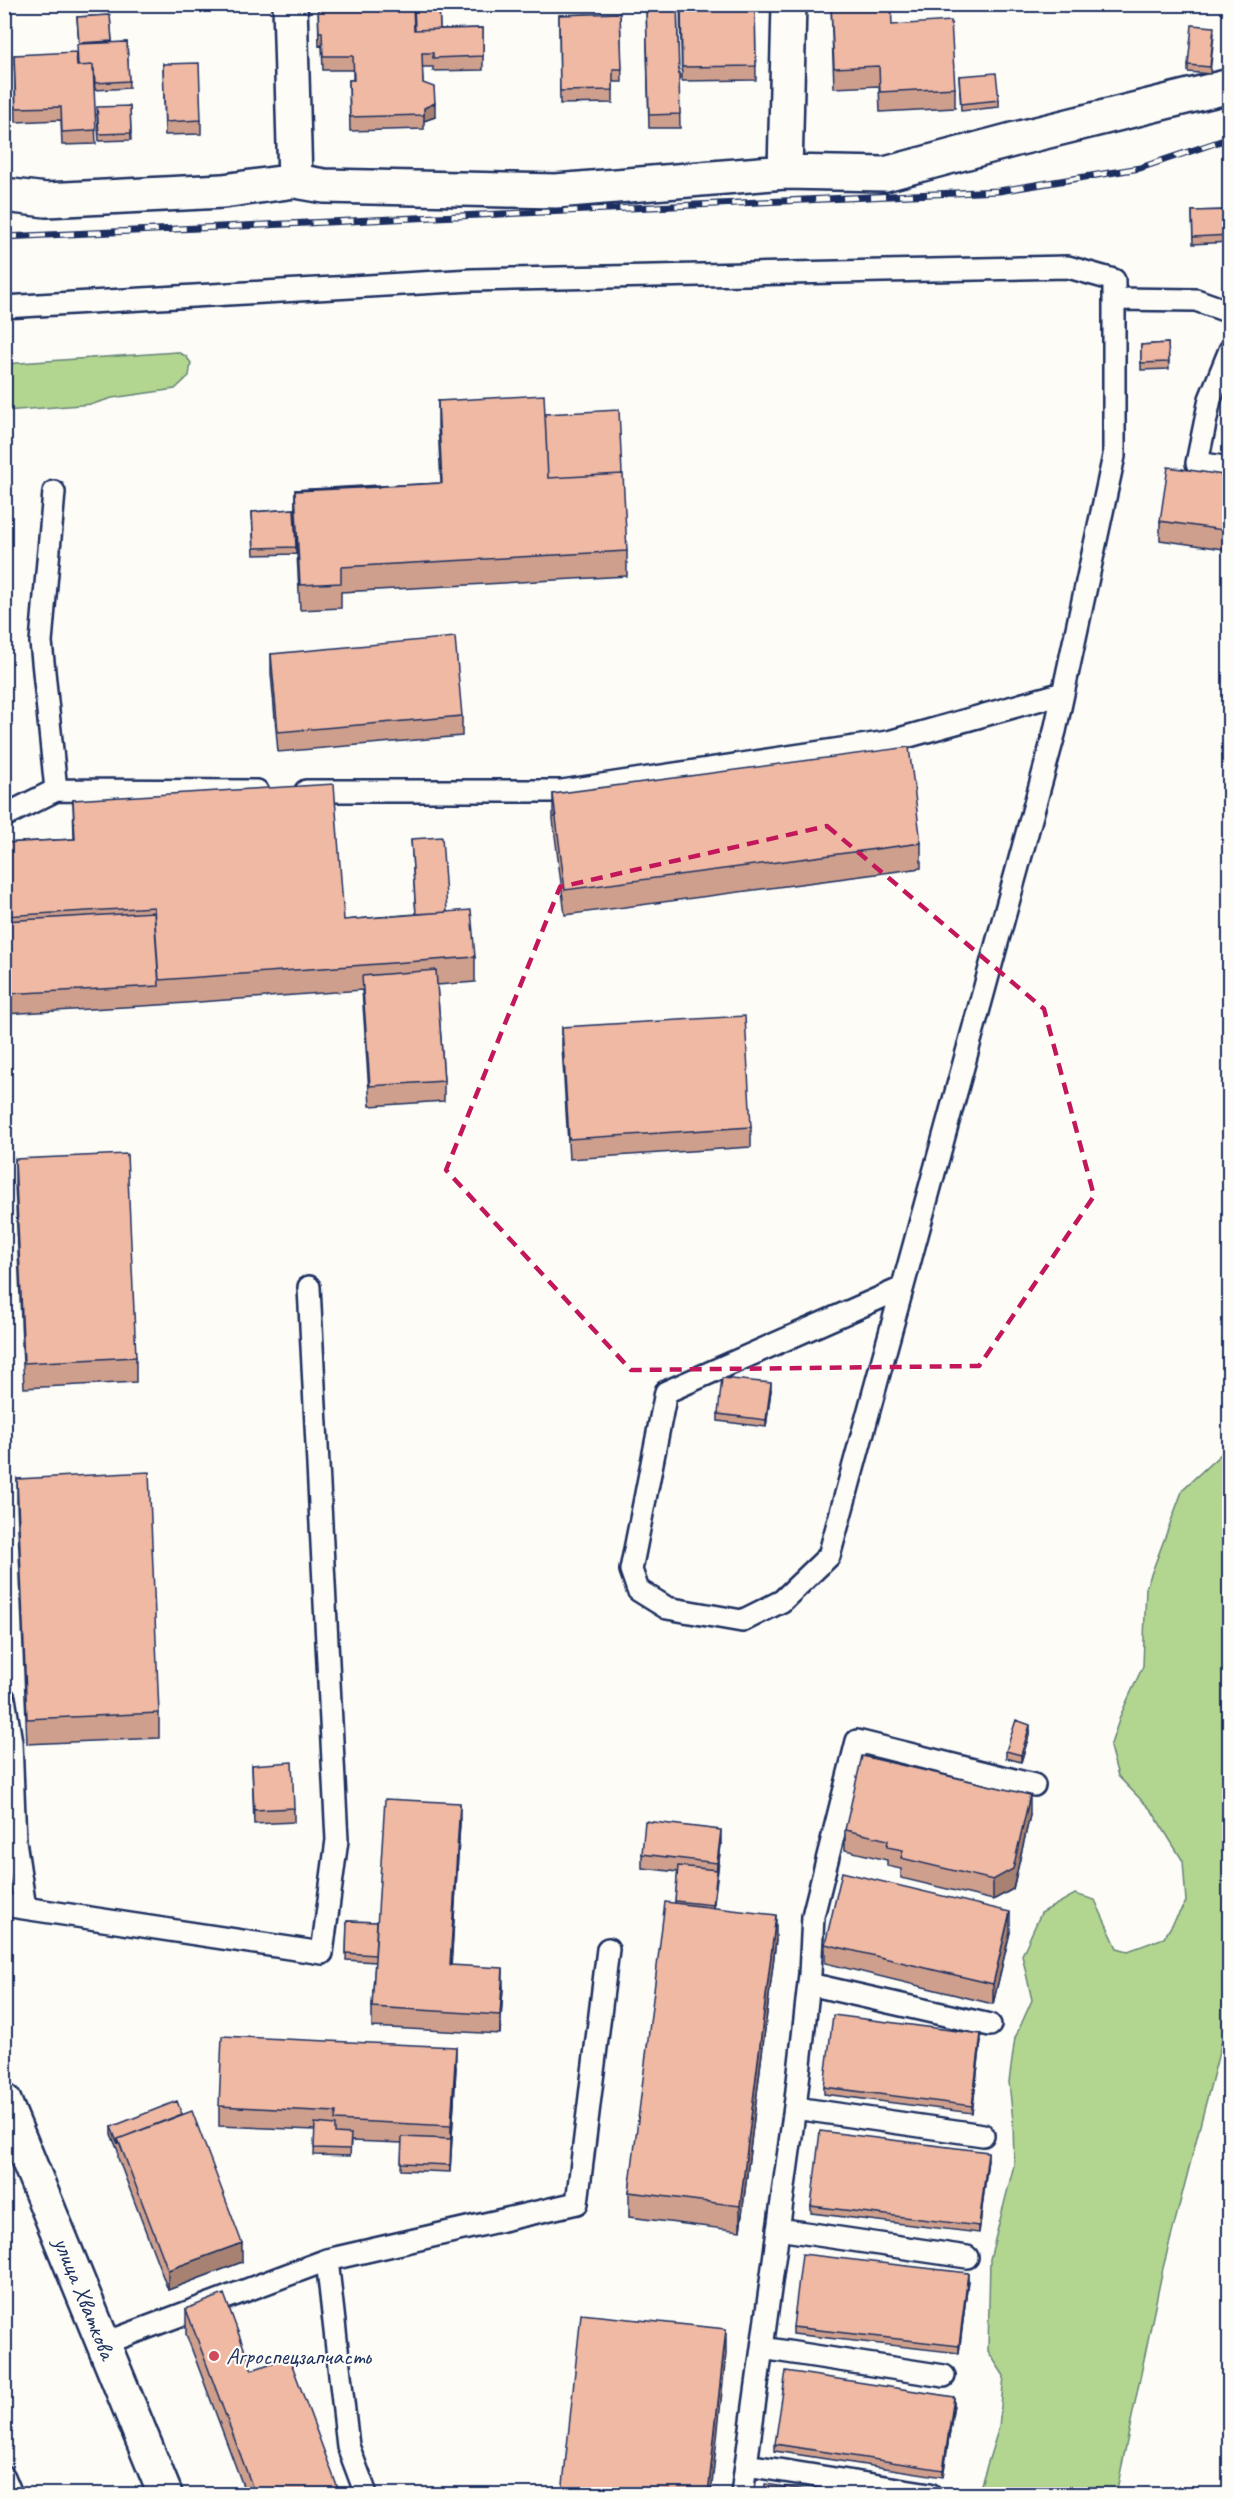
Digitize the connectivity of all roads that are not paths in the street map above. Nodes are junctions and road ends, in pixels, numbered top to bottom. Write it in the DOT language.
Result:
graph roads {
  1 [pos="290,4"];
  2 [pos="789,4"];
  3 [pos="1230,86"];
  4 [pos="785,172"];
  5 [pos="295,181"];
  6 [pos="4,195"];
  7 [pos="1114,299"];
  8 [pos="4,307"];
  9 [pos="1230,312"];
  10 [pos="1230,350"];
  11 [pos="1230,468"];
  12 [pos="54,492"];
  13 [pos="1063,693"];
  14 [pos="56,790"];
  15 [pos="4,816"];
  16 [pos="309,1287"];
  17 [pos="900,1289"];
  18 [pos="4,1698"];
  19 [pos="1034,1785"];
  20 [pos="15,1907"];
  21 [pos="608,1949"];
  22 [pos="809,1984"];
  23 [pos="990,2025"];
  24 [pos="4,2101"];
  25 [pos="795,2108"];
  26 [pos="983,2135"];
  27 [pos="778,2229"];
  28 [pos="967,2257"];
  29 [pos="327,2260"];
  30 [pos="104,2344"];
  31 [pos="762,2348"];
  32 [pos="944,2376"];
  33 [pos="746,2465"];
  34 [pos="4,2477"];
  35 [pos="11,2494"];
  36 [pos="165,2494"];
  37 [pos="366,2494"];
  38 [pos="742,2494"];
  39 [pos="930,2494"];
  1 -- 5 [label="street"];
  2 -- 4 [label="street"];
  3 -- 4 [label="street"];
  4 -- 5 [label="street"];
  5 -- 6 [label="street"];
  7 -- 8 [label="lane"];
  7 -- 9 [label="lane"];
  7 -- 13 [label="lane"];
  10 -- 11 [label="lane"];
  12 -- 14 [label="lane"];
  13 -- 14 [label="lane"];
  13 -- 17 [label="lane"];
  14 -- 15 [label="lane"];
  16 -- 20 [label="lane"];
  17 -- 17 [label="lane"];
  18 -- 20 [label="lane"];
  19 -- 22 [label="lane"];
  21 -- 29 [label="lane"];
  22 -- 23 [label="lane"];
  22 -- 25 [label="lane"];
  24 -- 30 [label="street, улица Хваткова"];
  25 -- 26 [label="lane"];
  25 -- 27 [label="lane"];
  27 -- 28 [label="lane"];
  27 -- 31 [label="lane"];
  29 -- 30 [label="lane"];
  29 -- 37 [label="lane"];
  30 -- 36 [label="street, улица Хваткова"];
  31 -- 32 [label="lane"];
  31 -- 33 [label="lane"];
  33 -- 38 [label="lane"];
  33 -- 39 [label="lane"];
  34 -- 35 [label="lane"];
}
